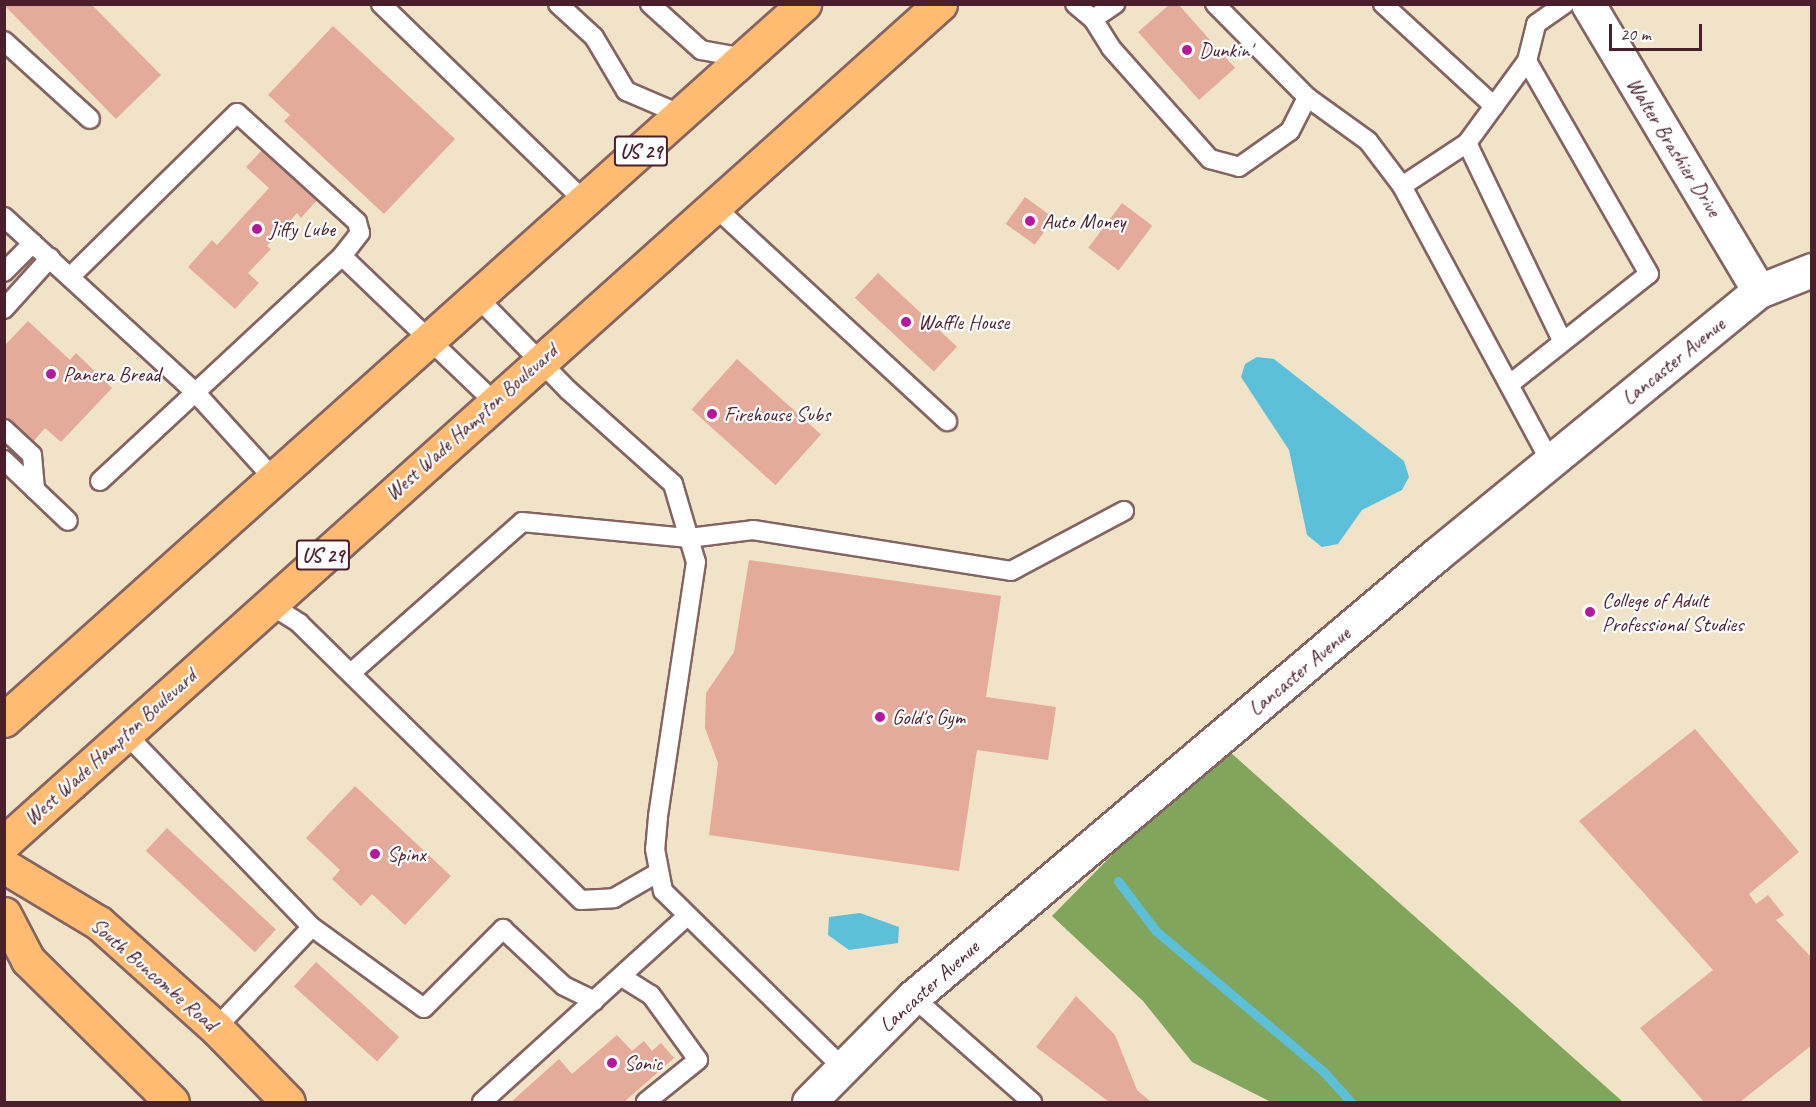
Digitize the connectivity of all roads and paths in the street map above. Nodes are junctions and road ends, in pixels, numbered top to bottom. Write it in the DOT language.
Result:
graph roads {
  1 [pos="381,4"];
  2 [pos="558,4"];
  3 [pos="650,4"];
  4 [pos="804,4"];
  5 [pos="940,4"];
  6 [pos="1075,4"];
  7 [pos="1115,4"];
  8 [pos="1215,4"];
  9 [pos="1383,4"];
  10 [pos="1565,4"];
  11 [pos="1588,4"];
  12 [pos="1093,19"];
  13 [pos="4,41"];
  14 [pos="745,58"];
  15 [pos="1527,61"];
  16 [pos="1307,97"];
  17 [pos="1494,106"];
  18 [pos="682,115"];
  19 [pos="90,119"];
  20 [pos="1467,143"];
  21 [pos="1401,186"];
  22 [pos="583,200"];
  23 [pos="714,207"];
  24 [pos="4,217"];
  25 [pos="33,243"];
  26 [pos="342,256"];
  27 [pos="50,258"];
  28 [pos="1812,270"];
  29 [pos="4,272"];
  30 [pos="70,277"];
  31 [pos="1759,291"];
  32 [pos="476,296"];
  33 [pos="4,309"];
  34 [pos="431,336"];
  35 [pos="1561,338"];
  36 [pos="539,361"];
  37 [pos="1510,384"];
  38 [pos="196,393"];
  39 [pos="494,402"];
  40 [pos="947,421"];
  41 [pos="4,429"];
  42 [pos="4,460"];
  43 [pos="1550,461"];
  44 [pos="273,478"];
  45 [pos="100,481"];
  46 [pos="36,490"];
  47 [pos="1124,511"];
  48 [pos="68,520"];
  49 [pos="689,538"];
  50 [pos="269,604"];
  51 [pos="351,673"];
  52 [pos="4,720"];
  53 [pos="125,733"];
  54 [pos="4,843"];
  55 [pos="4,866"];
  56 [pos="659,872"];
  57 [pos="4,914"];
  58 [pos="687,916"];
  59 [pos="312,927"];
  60 [pos="622,977"];
  61 [pos="913,997"];
  62 [pos="595,1001"];
  63 [pos="216,1028"];
  64 [pos="842,1068"];
  65 [pos="172,1102"];
  66 [pos="288,1102"];
  67 [pos="482,1102"];
  68 [pos="646,1102"];
  69 [pos="809,1102"];
  70 [pos="1032,1102"];
  1 -- 22 [label="lane"];
  2 -- 18 [label="lane"];
  3 -- 14 [label="lane"];
  4 -- 14 [label="main road, US 29"];
  5 -- 23 [label="main road, West Wade Hampton Boulevard / US 29"];
  6 -- 12 [label="lane"];
  7 -- 12 [label="lane"];
  8 -- 16 [label="lane"];
  9 -- 17 [label="lane"];
  10 -- 15 [label="lane"];
  11 -- 31 [label="street, Walter Brashier Drive"];
  12 -- 16 [label="lane"];
  13 -- 19 [label="lane"];
  14 -- 18 [label="main road, US 29"];
  15 -- 17 [label="lane"];
  15 -- 35 [label="lane"];
  16 -- 21 [label="lane"];
  17 -- 20 [label="lane"];
  18 -- 22 [label="main road, US 29"];
  20 -- 21 [label="lane"];
  20 -- 35 [label="lane"];
  21 -- 37 [label="lane"];
  22 -- 32 [label="main road, US 29"];
  23 -- 36 [label="main road, West Wade Hampton Boulevard / US 29"];
  23 -- 40 [label="lane"];
  24 -- 25 [label="lane"];
  25 -- 27 [label="lane"];
  25 -- 29 [label="lane"];
  26 -- 30 [label="lane"];
  26 -- 34 [label="lane"];
  26 -- 38 [label="lane"];
  27 -- 30 [label="lane"];
  27 -- 33 [label="lane"];
  28 -- 31 [label="street, Lancaster Avenue"];
  30 -- 38 [label="lane"];
  31 -- 43 [label="street, Lancaster Avenue"];
  32 -- 34 [label="main road, US 29"];
  32 -- 36 [label="lane"];
  34 -- 39 [label="lane"];
  34 -- 44 [label="main road, US 29"];
  35 -- 37 [label="lane"];
  36 -- 39 [label="main road, West Wade Hampton Boulevard / US 29"];
  36 -- 49 [label="lane"];
  37 -- 43 [label="lane"];
  38 -- 44 [label="lane"];
  38 -- 45 [label="lane"];
  39 -- 50 [label="main road, West Wade Hampton Boulevard / US 29"];
  41 -- 46 [label="lane"];
  42 -- 46 [label="lane"];
  43 -- 61 [label="street, Lancaster Avenue"];
  44 -- 52 [label="main road, US 29"];
  46 -- 48 [label="lane"];
  47 -- 49 [label="lane"];
  49 -- 51 [label="lane"];
  49 -- 56 [label="lane"];
  50 -- 51 [label="lane"];
  50 -- 53 [label="main road, West Wade Hampton Boulevard / US 29"];
  51 -- 56 [label="lane"];
  53 -- 54 [label="main road, West Wade Hampton Boulevard / US 29"];
  53 -- 59 [label="lane"];
  55 -- 63 [label="main road, South Buncombe Road"];
  56 -- 58 [label="lane"];
  57 -- 65 [label="main road"];
  58 -- 60 [label="lane"];
  58 -- 64 [label="lane"];
  59 -- 62 [label="lane"];
  59 -- 63 [label="lane"];
  60 -- 62 [label="lane"];
  60 -- 68 [label="lane"];
  61 -- 64 [label="street, Lancaster Avenue"];
  61 -- 70 [label="lane"];
  62 -- 67 [label="lane"];
  63 -- 66 [label="main road, South Buncombe Road"];
  64 -- 69 [label="street, Lancaster Avenue"];
}
